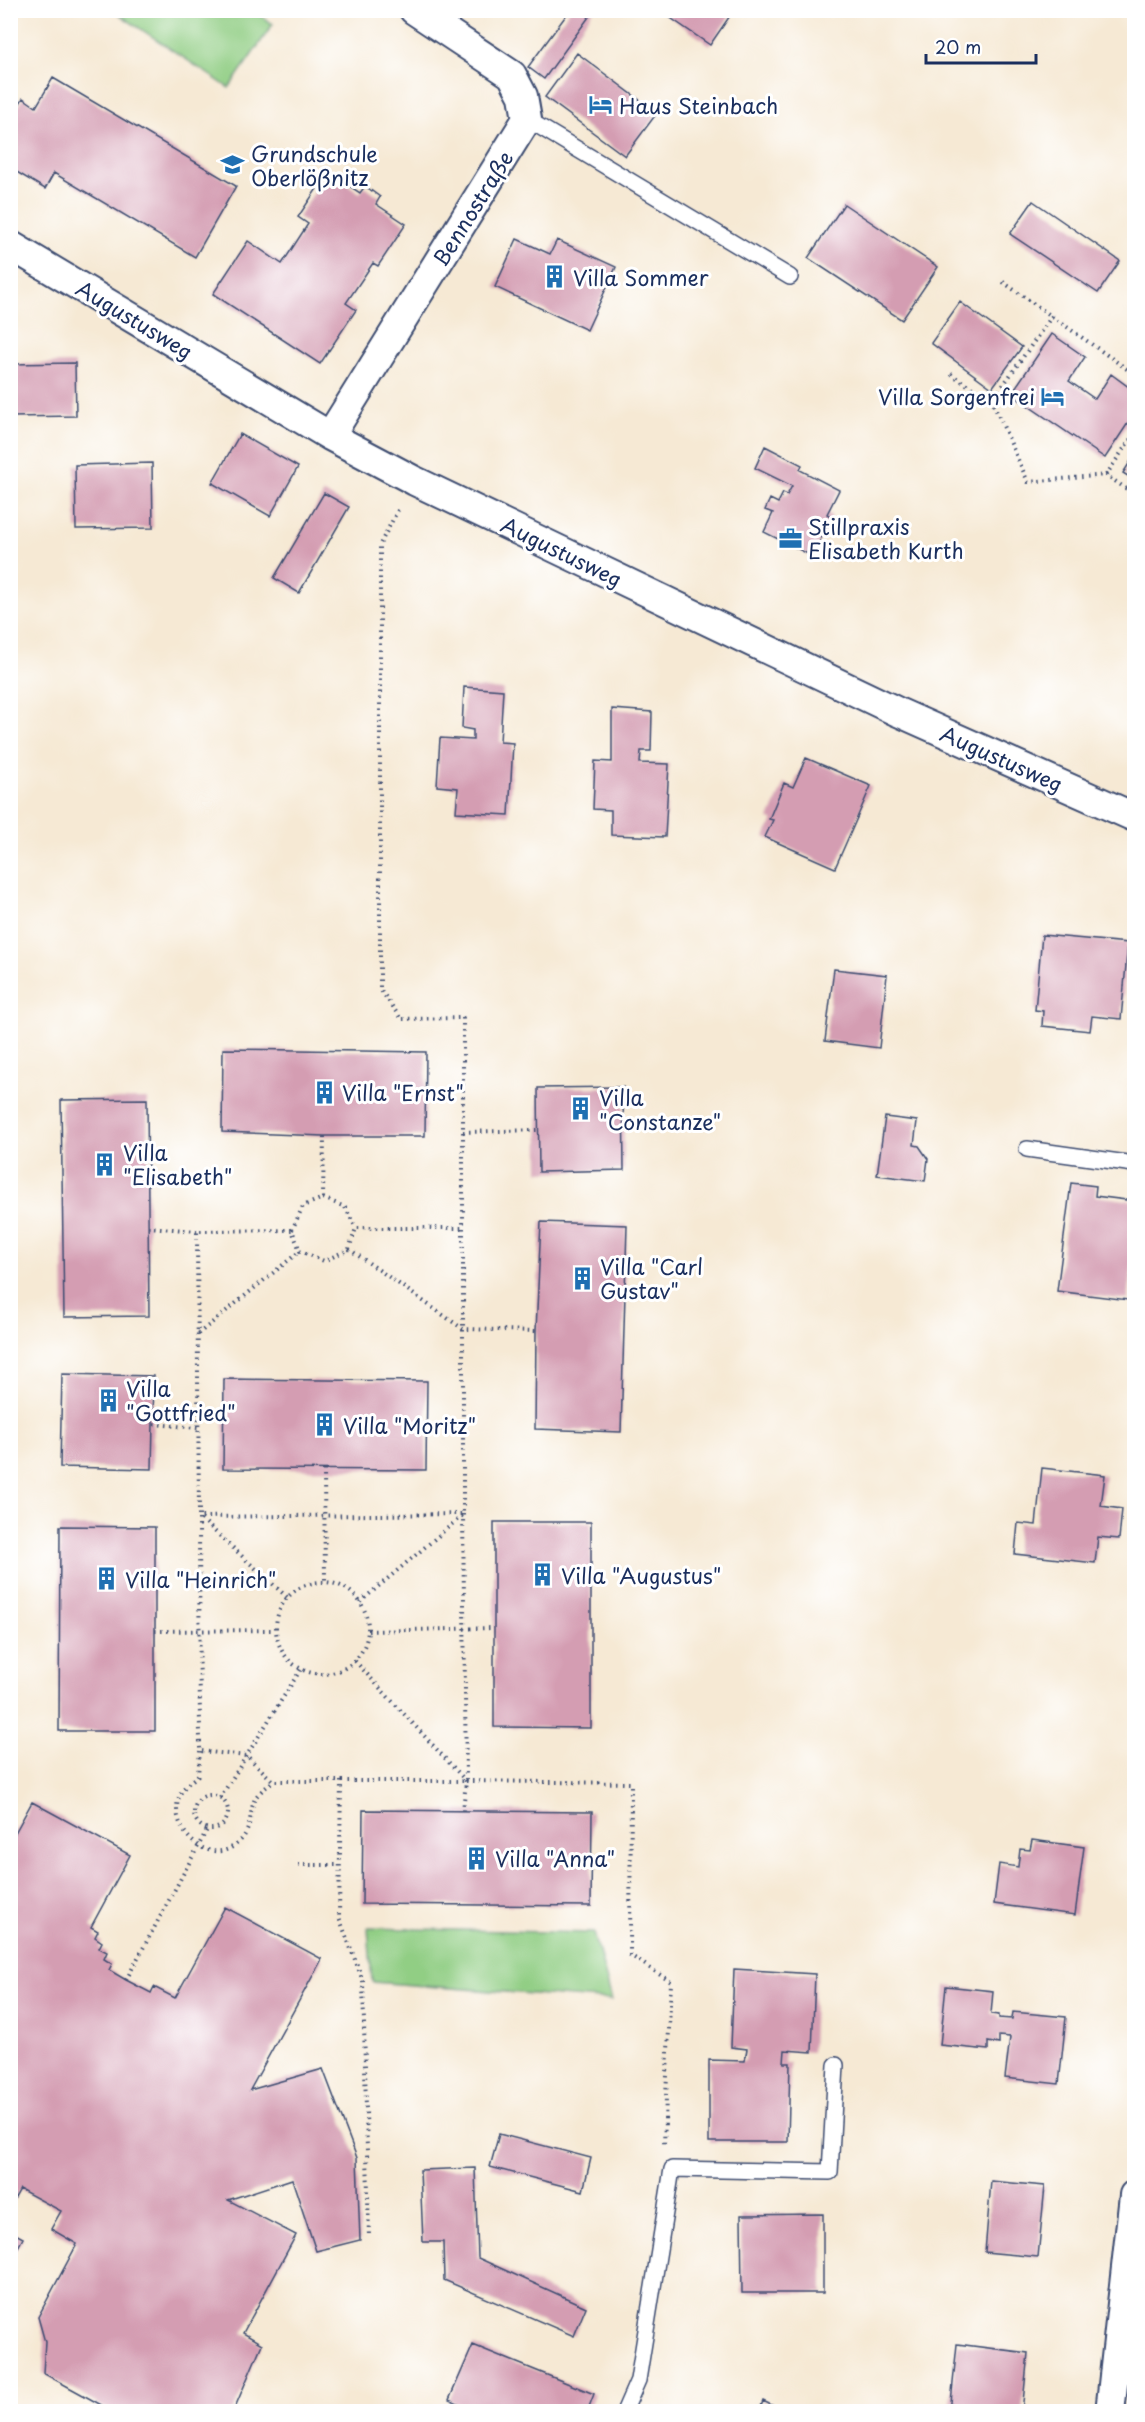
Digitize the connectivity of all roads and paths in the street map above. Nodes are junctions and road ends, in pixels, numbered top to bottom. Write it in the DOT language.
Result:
graph roads {
  1 [pos="414,10"];
  2 [pos="527,119"];
  3 [pos="10,245"];
  4 [pos="790,277"];
  5 [pos="1003,282"];
  6 [pos="1052,316"];
  7 [pos="951,374"];
  8 [pos="1134,374"];
  9 [pos="992,401"];
  10 [pos="1134,435"];
  11 [pos="330,436"];
  12 [pos="1106,475"];
  13 [pos="415,481"];
  14 [pos="1134,494"];
  15 [pos="1134,817"];
  16 [pos="539,1130"];
  17 [pos="463,1132"];
  18 [pos="324,1136"];
  19 [pos="1027,1149"];
  20 [pos="1134,1164"];
  21 [pos="323,1198"];
  22 [pos="148,1227"];
  23 [pos="356,1228"];
  24 [pos="463,1228"];
  25 [pos="292,1230"];
  26 [pos="197,1231"];
  27 [pos="349,1249"];
  28 [pos="300,1251"];
  29 [pos="463,1329"];
  30 [pos="536,1331"];
  31 [pos="198,1334"];
  32 [pos="154,1424"];
  33 [pos="198,1428"];
  34 [pos="324,1470"];
  35 [pos="463,1514"];
  36 [pos="323,1515"];
  37 [pos="198,1517"];
  38 [pos="325,1581"];
  39 [pos="287,1597"];
  40 [pos="360,1602"];
  41 [pos="464,1627"];
  42 [pos="494,1628"];
  43 [pos="275,1630"];
  44 [pos="155,1631"];
  45 [pos="199,1631"];
  46 [pos="368,1631"];
  47 [pos="355,1660"];
  48 [pos="301,1669"];
  49 [pos="200,1751"];
  50 [pos="247,1756"];
  51 [pos="273,1781"];
  52 [pos="341,1781"];
  53 [pos="466,1781"];
  54 [pos="220,1798"];
  55 [pos="463,1811"];
  56 [pos="208,1828"];
  57 [pos="197,1846"];
  58 [pos="298,1865"];
  59 [pos="340,1865"];
  60 [pos="126,1980"];
  61 [pos="836,2065"];
  62 [pos="672,2169"];
  63 [pos="1134,2195"];
  64 [pos="369,2238"];
  65 [pos="624,2412"];
  66 [pos="1110,2412"];
  1 -- 2 [label="street"];
  2 -- 4 [label="lane"];
  2 -- 11 [label="street, Bennostraße"];
  3 -- 11 [label="street, Augustusweg"];
  5 -- 6 [label="path"];
  6 -- 8 [label="path"];
  6 -- 9 [label="path"];
  7 -- 9 [label="path"];
  9 -- 12 [label="path"];
  10 -- 12 [label="path"];
  11 -- 13 [label="street, Augustusweg"];
  12 -- 14 [label="path"];
  13 -- 15 [label="street, Augustusweg"];
  13 -- 17 [label="path"];
  16 -- 17 [label="path"];
  17 -- 24 [label="path"];
  18 -- 21 [label="path"];
  19 -- 20 [label="lane"];
  21 -- 23 [label="path"];
  21 -- 25 [label="path"];
  22 -- 26 [label="path"];
  23 -- 24 [label="path"];
  23 -- 27 [label="path"];
  24 -- 29 [label="path"];
  25 -- 26 [label="path"];
  25 -- 28 [label="path"];
  26 -- 31 [label="path"];
  27 -- 28 [label="path"];
  27 -- 29 [label="path"];
  28 -- 31 [label="path"];
  29 -- 30 [label="path"];
  29 -- 35 [label="path"];
  31 -- 33 [label="path"];
  32 -- 33 [label="path"];
  33 -- 37 [label="path"];
  34 -- 36 [label="path"];
  35 -- 36 [label="path"];
  35 -- 40 [label="path"];
  35 -- 41 [label="path"];
  36 -- 37 [label="path"];
  36 -- 38 [label="path"];
  37 -- 39 [label="path"];
  37 -- 45 [label="path"];
  38 -- 39 [label="path"];
  38 -- 40 [label="path"];
  39 -- 43 [label="path"];
  40 -- 46 [label="path"];
  41 -- 42 [label="path"];
  41 -- 46 [label="path"];
  41 -- 53 [label="path"];
  43 -- 45 [label="path"];
  43 -- 48 [label="path"];
  44 -- 45 [label="path"];
  45 -- 49 [label="path"];
  46 -- 47 [label="path"];
  47 -- 48 [label="path"];
  47 -- 53 [label="path"];
  48 -- 50 [label="path"];
  49 -- 50 [label="path"];
  49 -- 57 [label="path"];
  50 -- 51 [label="path"];
  50 -- 54 [label="path"];
  51 -- 52 [label="path"];
  51 -- 57 [label="path"];
  52 -- 53 [label="path"];
  52 -- 59 [label="path"];
  53 -- 55 [label="path"];
  53 -- 62 [label="path"];
  54 -- 56 [label="path"];
  54 -- 56 [label="path"];
  56 -- 57 [label="path"];
  57 -- 60 [label="path"];
  58 -- 59 [label="path"];
  59 -- 64 [label="path"];
  61 -- 62 [label="lane"];
  62 -- 65 [label="lane"];
  63 -- 66 [label="street"];
}
